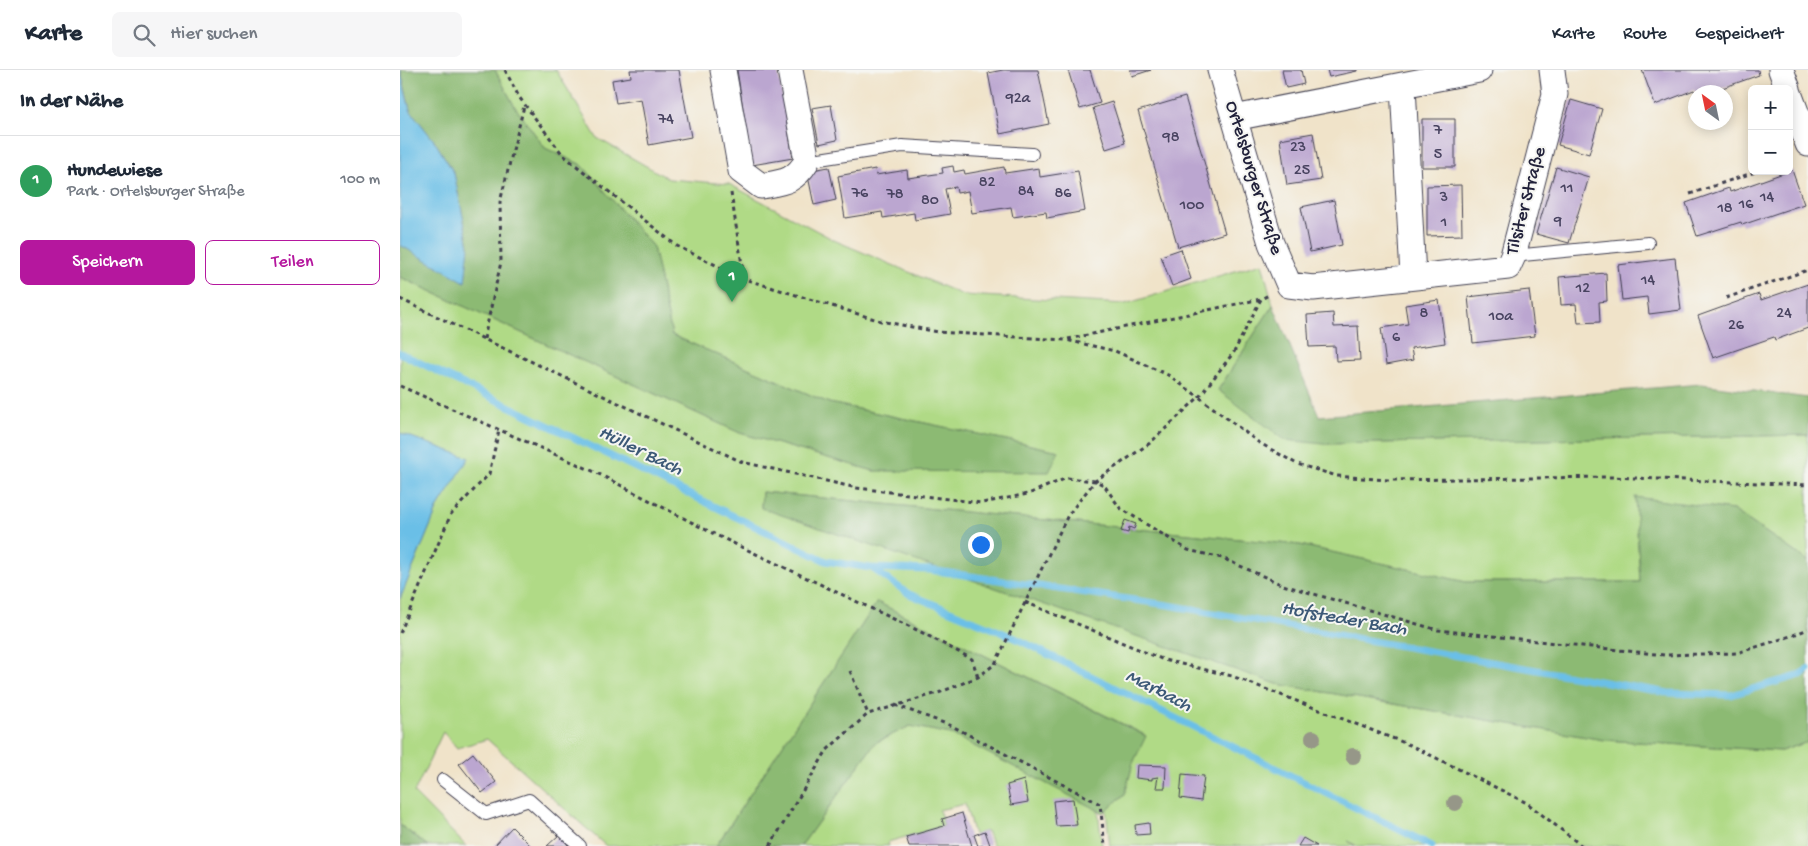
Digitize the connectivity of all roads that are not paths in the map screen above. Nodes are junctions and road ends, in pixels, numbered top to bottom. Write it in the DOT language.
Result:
graph roads {
  1 [pos="723,70"];
  2 [pos="790,70"];
  3 [pos="1220,70"];
  4 [pos="1479,70"];
  5 [pos="1552,70"];
  6 [pos="1781,70"];
  7 [pos="1787,85"];
  8 [pos="1404,86"];
  9 [pos="1793,104"];
  10 [pos="1234,118"];
  11 [pos="1808,144"];
  12 [pos="1032,154"];
  13 [pos="807,161"];
  14 [pos="1648,243"];
  15 [pos="1513,256"];
  16 [pos="1413,277"];
  17 [pos="1289,285"];
  18 [pos="443,780"];
  19 [pos="580,846"];
  1 -- 13 [label="street"];
  2 -- 13 [label="street"];
  3 -- 10 [label="street, Ortelsburger Straße"];
  4 -- 8 [label="street"];
  5 -- 15 [label="street, Tilsiter Straße"];
  6 -- 7 [label="street"];
  8 -- 10 [label="street"];
  8 -- 16 [label="street"];
  9 -- 11 [label="street"];
  10 -- 17 [label="street, Ortelsburger Straße"];
  12 -- 13 [label="lane"];
  14 -- 15 [label="lane"];
  15 -- 16 [label="street, Tilsiter Straße"];
  16 -- 17 [label="street, Tilsiter Straße"];
  18 -- 19 [label="lane"];
}
